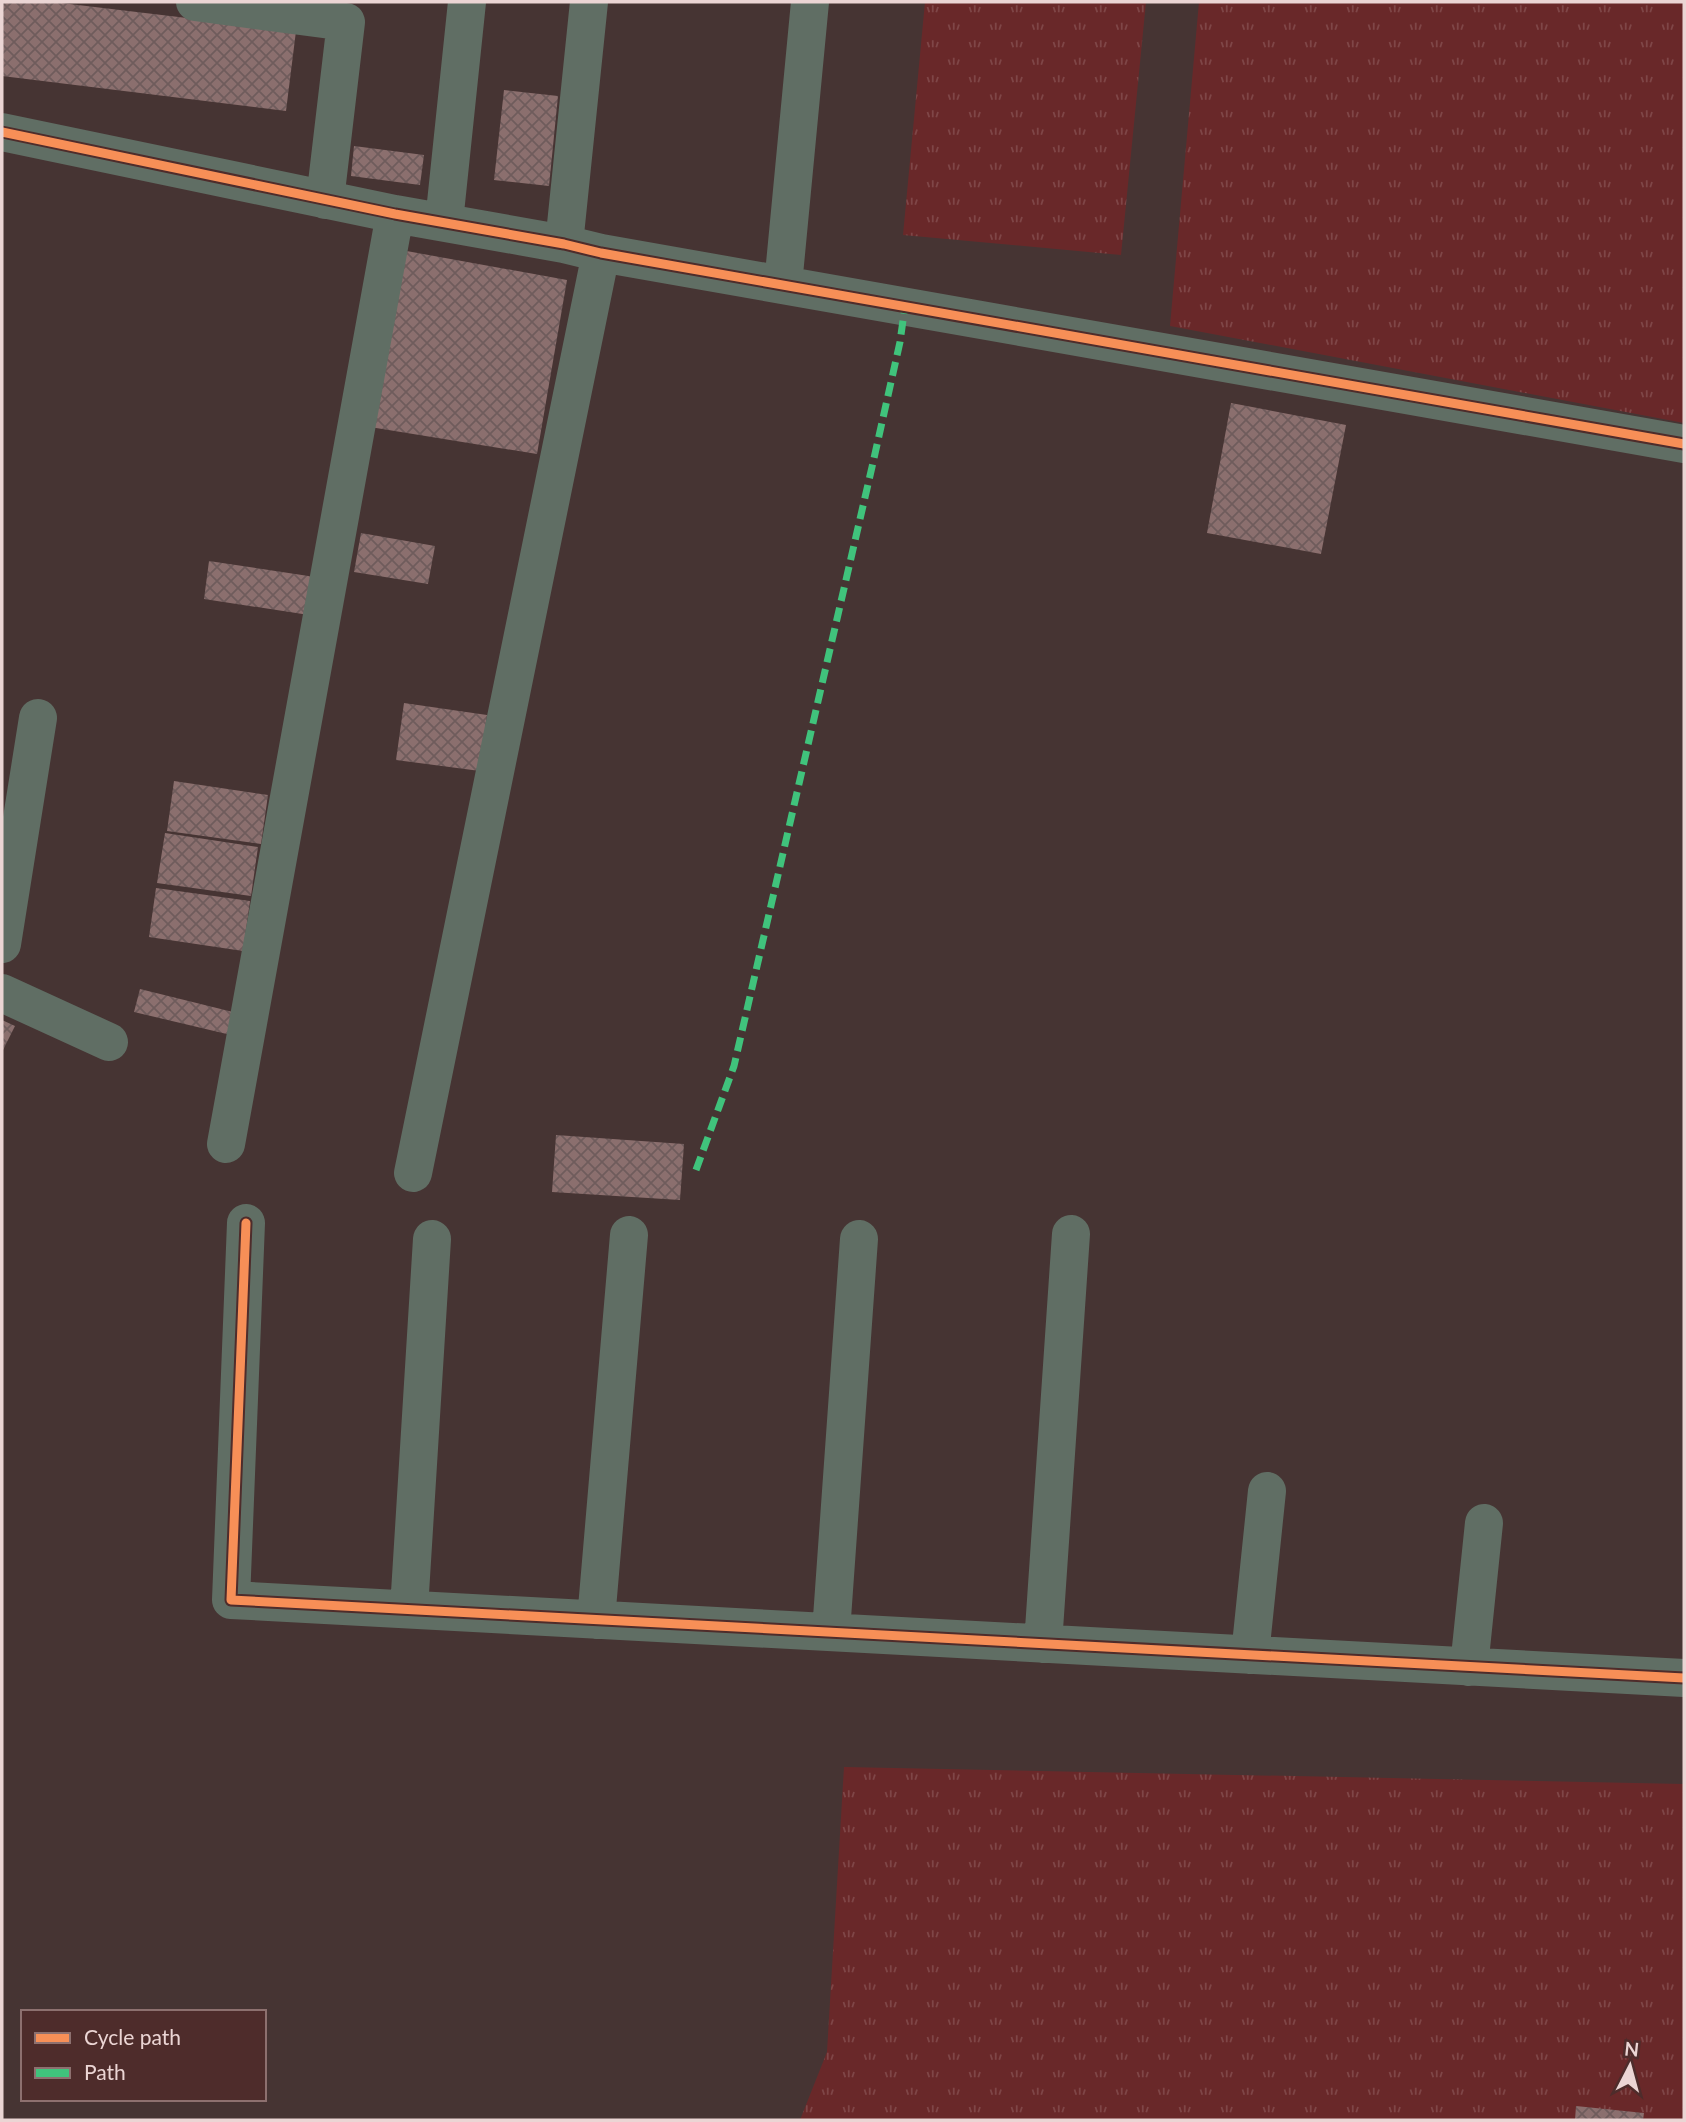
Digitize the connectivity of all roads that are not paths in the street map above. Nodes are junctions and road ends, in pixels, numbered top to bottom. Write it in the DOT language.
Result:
graph roads {
  1 [pos="195,2"];
  2 [pos="467,2"];
  3 [pos="589,2"];
  4 [pos="810,2"];
  5 [pos="2,132"];
  6 [pos="325,200"];
  7 [pos="395,214"];
  8 [pos="444,222"];
  9 [pos="564,244"];
  10 [pos="601,253"];
  11 [pos="783,285"];
  12 [pos="1684,444"];
  13 [pos="38,718"];
  14 [pos="2,944"];
  15 [pos="2,993"];
  16 [pos="109,1042"];
  17 [pos="226,1144"];
  18 [pos="413,1173"];
  19 [pos="246,1223"];
  20 [pos="1071,1234"];
  21 [pos="629,1235"];
  22 [pos="432,1239"];
  23 [pos="859,1239"];
  24 [pos="1267,1491"];
  25 [pos="1484,1523"];
  26 [pos="409,1609"];
  27 [pos="596,1620"];
  28 [pos="831,1632"];
  29 [pos="1043,1644"];
  30 [pos="1250,1655"];
  31 [pos="1469,1667"];
  32 [pos="1684,1678"];
  1 -- 6 [label="street"];
  2 -- 8 [label="street"];
  3 -- 9 [label="street"];
  4 -- 11 [label="street"];
  5 -- 6 [label="street"];
  6 -- 7 [label="street"];
  7 -- 8 [label="street"];
  7 -- 17 [label="street"];
  8 -- 9 [label="street"];
  9 -- 10 [label="street"];
  10 -- 11 [label="street"];
  10 -- 18 [label="street"];
  11 -- 12 [label="street"];
  13 -- 14 [label="street"];
  15 -- 16 [label="street"];
  19 -- 26 [label="street"];
  20 -- 29 [label="street"];
  21 -- 27 [label="street"];
  22 -- 26 [label="street"];
  23 -- 28 [label="street"];
  24 -- 30 [label="street"];
  25 -- 31 [label="street"];
  26 -- 27 [label="street"];
  27 -- 28 [label="street"];
  28 -- 29 [label="street"];
  29 -- 30 [label="street"];
  30 -- 31 [label="street"];
  31 -- 32 [label="street"];
}
